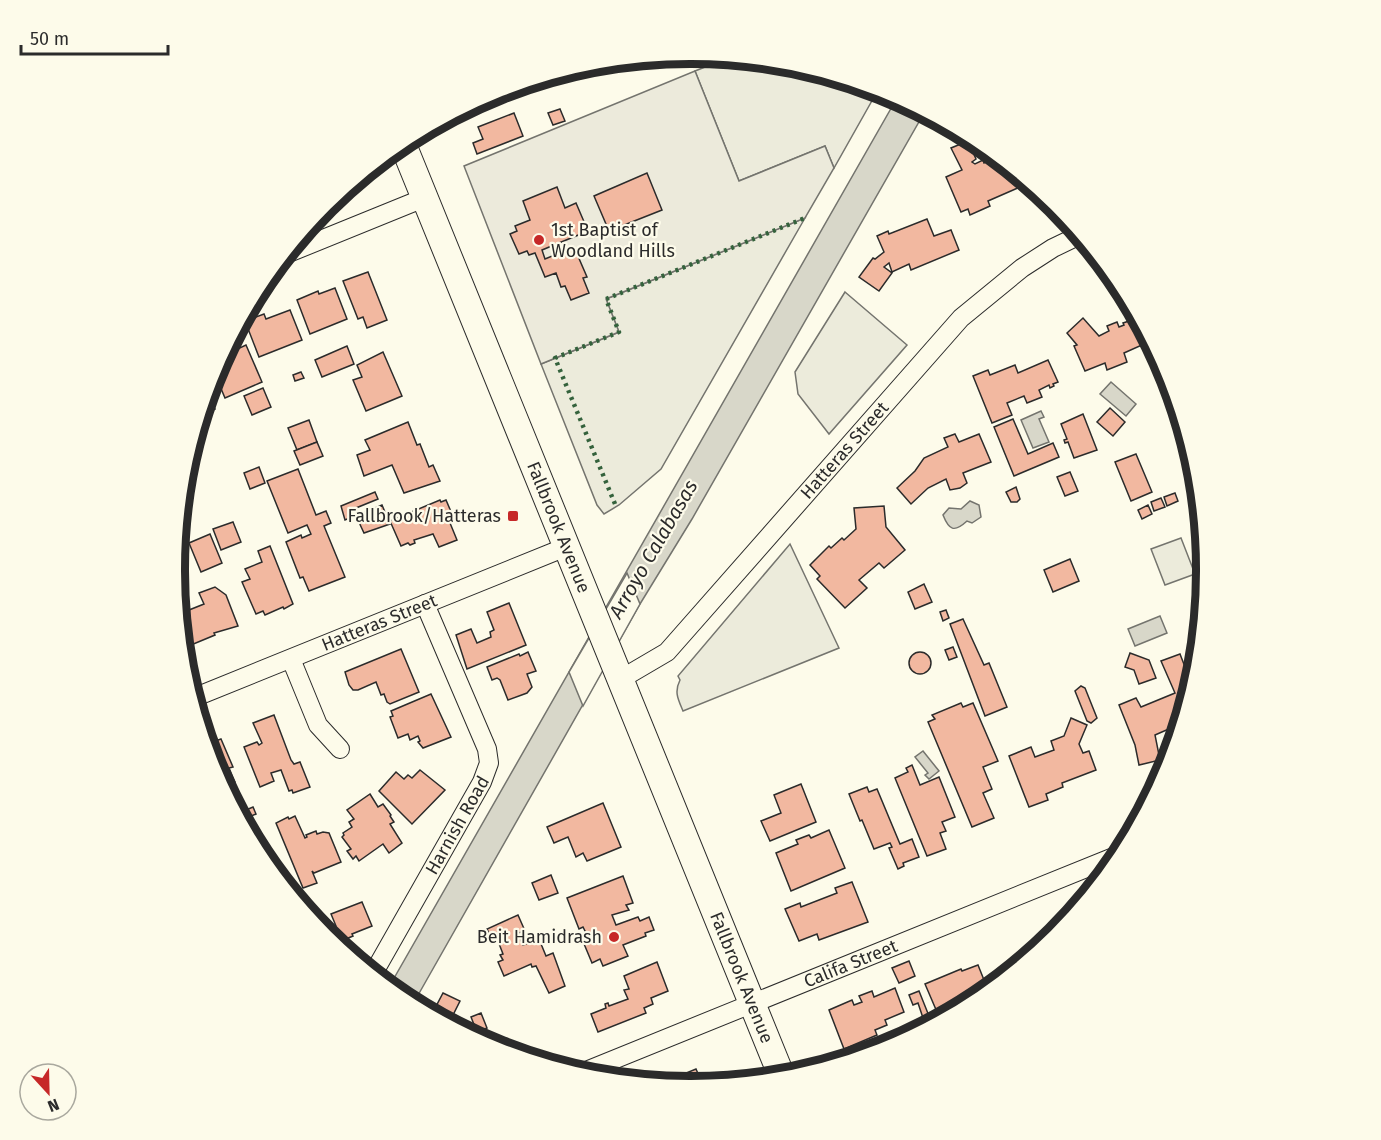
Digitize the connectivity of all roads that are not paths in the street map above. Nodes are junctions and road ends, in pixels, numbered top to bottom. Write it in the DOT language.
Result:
graph roads {
  1 [pos="406,153"];
  2 [pos="424,198"];
  3 [pos="1072,239"];
  4 [pos="301,248"];
  5 [pos="567,547"];
  6 [pos="425,604"];
  7 [pos="291,659"];
  8 [pos="621,679"];
  9 [pos="201,695"];
  10 [pos="340,749"];
  11 [pos="1104,861"];
  12 [pos="377,966"];
  13 [pos="753,1003"];
  14 [pos="597,1067"];
  15 [pos="778,1068"];
  1 -- 2 [label="main road, Fallbrook Avenue"];
  2 -- 4 [label="street"];
  2 -- 5 [label="main road, Fallbrook Avenue"];
  3 -- 8 [label="street, Hatteras Street"];
  5 -- 6 [label="street, Hatteras Street"];
  5 -- 8 [label="main road, Fallbrook Avenue"];
  6 -- 7 [label="street, Hatteras Street"];
  6 -- 12 [label="street, Harnish Road"];
  7 -- 9 [label="street, Hatteras Street"];
  7 -- 10 [label="street"];
  8 -- 13 [label="main road, Fallbrook Avenue"];
  11 -- 13 [label="street, Califa Street"];
  13 -- 14 [label="street, Califa Street"];
  13 -- 15 [label="main road, Fallbrook Avenue"];
}
